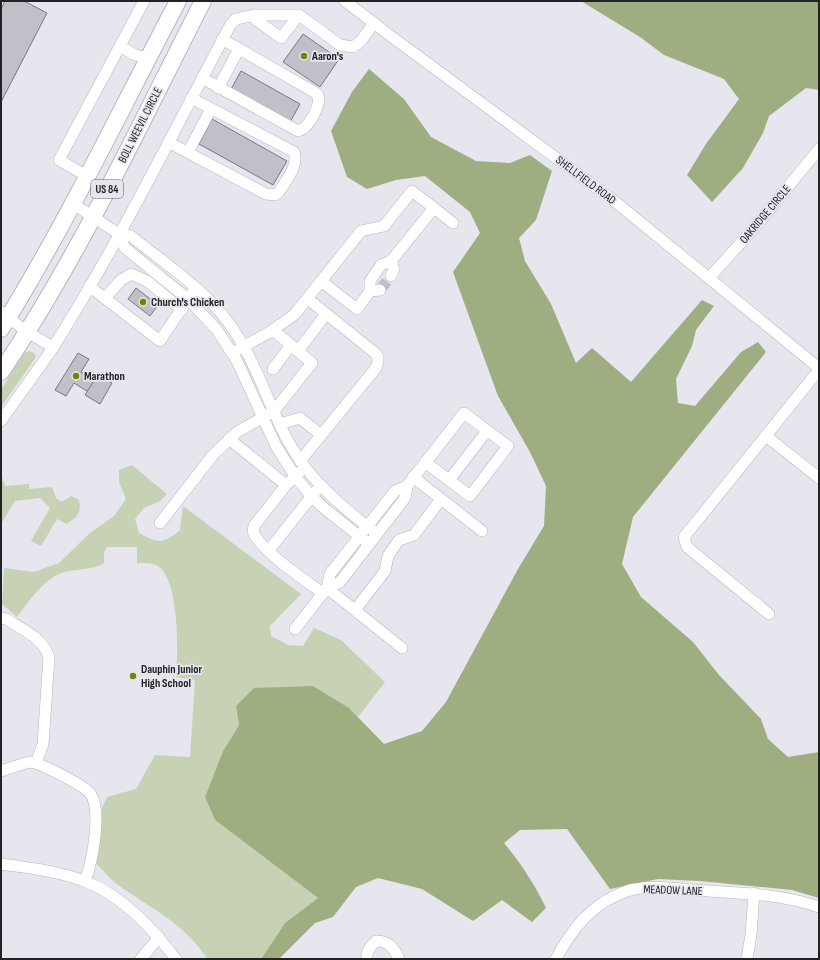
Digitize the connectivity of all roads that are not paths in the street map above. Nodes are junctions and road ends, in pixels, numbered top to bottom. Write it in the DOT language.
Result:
graph roads {
  1 [pos="144,1"];
  2 [pos="203,1"];
  3 [pos="346,1"];
  4 [pos="174,3"];
  5 [pos="256,15"];
  6 [pos="299,16"];
  7 [pos="374,23"];
  8 [pos="222,40"];
  9 [pos="120,46"];
  10 [pos="239,49"];
  11 [pos="133,54"];
  12 [pos="148,58"];
  13 [pos="138,78"];
  14 [pos="202,78"];
  15 [pos="218,88"];
  16 [pos="158,90"];
  17 [pos="191,98"];
  18 [pos="211,109"];
  19 [pos="168,142"];
  20 [pos="819,148"];
  21 [pos="188,152"];
  22 [pos="86,176"];
  23 [pos="72,203"];
  24 [pos="434,208"];
  25 [pos="93,216"];
  26 [pos="454,223"];
  27 [pos="119,234"];
  28 [pos="391,261"];
  29 [pos="392,276"];
  30 [pos="709,278"];
  31 [pos="321,281"];
  32 [pos="89,286"];
  33 [pos="195,288"];
  34 [pos="105,298"];
  35 [pos="308,299"];
  36 [pos="189,300"];
  37 [pos="182,310"];
  38 [pos="326,314"];
  39 [pos="3,320"];
  40 [pos="273,330"];
  41 [pos="27,332"];
  42 [pos="53,347"];
  43 [pos="244,347"];
  44 [pos="294,348"];
  45 [pos="232,353"];
  46 [pos="273,369"];
  47 [pos="819,369"];
  48 [pos="1,372"];
  49 [pos="274,411"];
  50 [pos="262,417"];
  51 [pos="1,421"];
  52 [pos="280,424"];
  53 [pos="487,431"];
  54 [pos="322,435"];
  55 [pos="766,436"];
  56 [pos="229,439"];
  57 [pos="426,462"];
  58 [pos="303,465"];
  59 [pos="295,476"];
  60 [pos="819,478"];
  61 [pos="449,480"];
  62 [pos="410,482"];
  63 [pos="286,485"];
  64 [pos="320,487"];
  65 [pos="311,496"];
  66 [pos="441,499"];
  67 [pos="160,523"];
  68 [pos="367,527"];
  69 [pos="482,530"];
  70 [pos="377,534"];
  71 [pos="359,537"];
  72 [pos="369,544"];
  73 [pos="269,550"];
  74 [pos="325,591"];
  75 [pos="355,610"];
  76 [pos="769,614"];
  77 [pos="1,618"];
  78 [pos="295,629"];
  79 [pos="402,648"];
  80 [pos="36,763"];
  81 [pos="1,770"];
  82 [pos="1,864"];
  83 [pos="84,881"];
  84 [pos="754,894"];
  85 [pos="819,907"];
  86 [pos="158,937"];
  87 [pos="141,959"];
  88 [pos="176,959"];
  89 [pos="367,959"];
  90 [pos="399,959"];
  91 [pos="556,959"];
  92 [pos="747,959"];
  1 -- 9 [label="street"];
  2 -- 16 [label="highway, BOLL WEEVIL CIRCLE / US 84"];
  3 -- 7 [label="street, SHELLFIELD ROAD"];
  4 -- 12 [label="highway, BOLL WEEVIL CIRCLE / US 84"];
  5 -- 6 [label="street"];
  5 -- 6 [label="street"];
  5 -- 8 [label="street"];
  6 -- 7 [label="street"];
  7 -- 30 [label="street, SHELLFIELD ROAD"];
  8 -- 10 [label="street"];
  8 -- 14 [label="street"];
  9 -- 11 [label="street"];
  9 -- 22 [label="street"];
  10 -- 15 [label="street"];
  10 -- 15 [label="street"];
  11 -- 12 [label="street"];
  11 -- 13 [label="street"];
  12 -- 13 [label="highway, BOLL WEEVIL CIRCLE / US 84"];
  12 -- 16 [label="highway"];
  13 -- 22 [label="highway, BOLL WEEVIL CIRCLE / US 84"];
  14 -- 15 [label="street"];
  14 -- 17 [label="street"];
  16 -- 25 [label="highway, BOLL WEEVIL CIRCLE / US 84"];
  17 -- 18 [label="street"];
  17 -- 19 [label="street"];
  18 -- 21 [label="street"];
  18 -- 21 [label="street"];
  19 -- 21 [label="street"];
  19 -- 27 [label="street"];
  20 -- 30 [label="street, OAKRIDGE CIRCLE"];
  22 -- 23 [label="highway, BOLL WEEVIL CIRCLE / US 84"];
  23 -- 25 [label="street"];
  23 -- 39 [label="highway, BOLL WEEVIL CIRCLE / US 84"];
  24 -- 26 [label="street"];
  24 -- 28 [label="street"];
  24 -- 31 [label="street"];
  25 -- 27 [label="street"];
  25 -- 41 [label="highway, BOLL WEEVIL CIRCLE / US 84"];
  27 -- 32 [label="street"];
  27 -- 33 [label="street"];
  27 -- 36 [label="street"];
  28 -- 29 [label="street"];
  28 -- 31 [label="street"];
  30 -- 47 [label="street, SHELLFIELD ROAD"];
  31 -- 35 [label="street"];
  32 -- 34 [label="street"];
  32 -- 42 [label="street"];
  33 -- 36 [label="street"];
  33 -- 43 [label="street"];
  34 -- 37 [label="street"];
  34 -- 37 [label="street"];
  35 -- 38 [label="street"];
  35 -- 40 [label="street"];
  36 -- 37 [label="street"];
  36 -- 45 [label="street"];
  38 -- 44 [label="street"];
  38 -- 54 [label="street"];
  39 -- 41 [label="street"];
  40 -- 43 [label="street"];
  40 -- 44 [label="street"];
  41 -- 42 [label="street"];
  41 -- 48 [label="highway, BOLL WEEVIL CIRCLE / US 84"];
  42 -- 51 [label="street"];
  43 -- 45 [label="street"];
  43 -- 49 [label="street"];
  44 -- 46 [label="street"];
  44 -- 49 [label="street"];
  45 -- 50 [label="street"];
  47 -- 55 [label="street"];
  49 -- 50 [label="street"];
  49 -- 52 [label="street"];
  50 -- 56 [label="street"];
  50 -- 59 [label="street"];
  52 -- 54 [label="street"];
  52 -- 58 [label="street"];
  53 -- 57 [label="street"];
  53 -- 61 [label="street"];
  53 -- 61 [label="street"];
  54 -- 58 [label="street"];
  55 -- 60 [label="street"];
  55 -- 76 [label="street"];
  56 -- 63 [label="street"];
  56 -- 67 [label="street"];
  57 -- 61 [label="street"];
  57 -- 62 [label="street"];
  58 -- 59 [label="street"];
  58 -- 64 [label="street"];
  59 -- 63 [label="street"];
  59 -- 65 [label="street"];
  62 -- 66 [label="street"];
  62 -- 68 [label="street"];
  62 -- 70 [label="street"];
  63 -- 73 [label="street"];
  64 -- 65 [label="street"];
  64 -- 68 [label="street"];
  65 -- 71 [label="street"];
  65 -- 73 [label="street"];
  66 -- 69 [label="street"];
  66 -- 75 [label="street"];
  68 -- 70 [label="street"];
  68 -- 71 [label="street"];
  70 -- 72 [label="street"];
  71 -- 72 [label="street"];
  71 -- 74 [label="street"];
  72 -- 74 [label="street"];
  73 -- 74 [label="street"];
  74 -- 75 [label="street"];
  74 -- 78 [label="street"];
  75 -- 79 [label="street"];
  77 -- 80 [label="street"];
  80 -- 81 [label="street"];
  80 -- 83 [label="street"];
  82 -- 83 [label="street"];
  83 -- 86 [label="street"];
  84 -- 85 [label="street, MEADOW LANE"];
  84 -- 91 [label="street, MEADOW LANE"];
  84 -- 92 [label="street"];
  86 -- 87 [label="street"];
  86 -- 88 [label="street"];
  89 -- 90 [label="street"];
}
